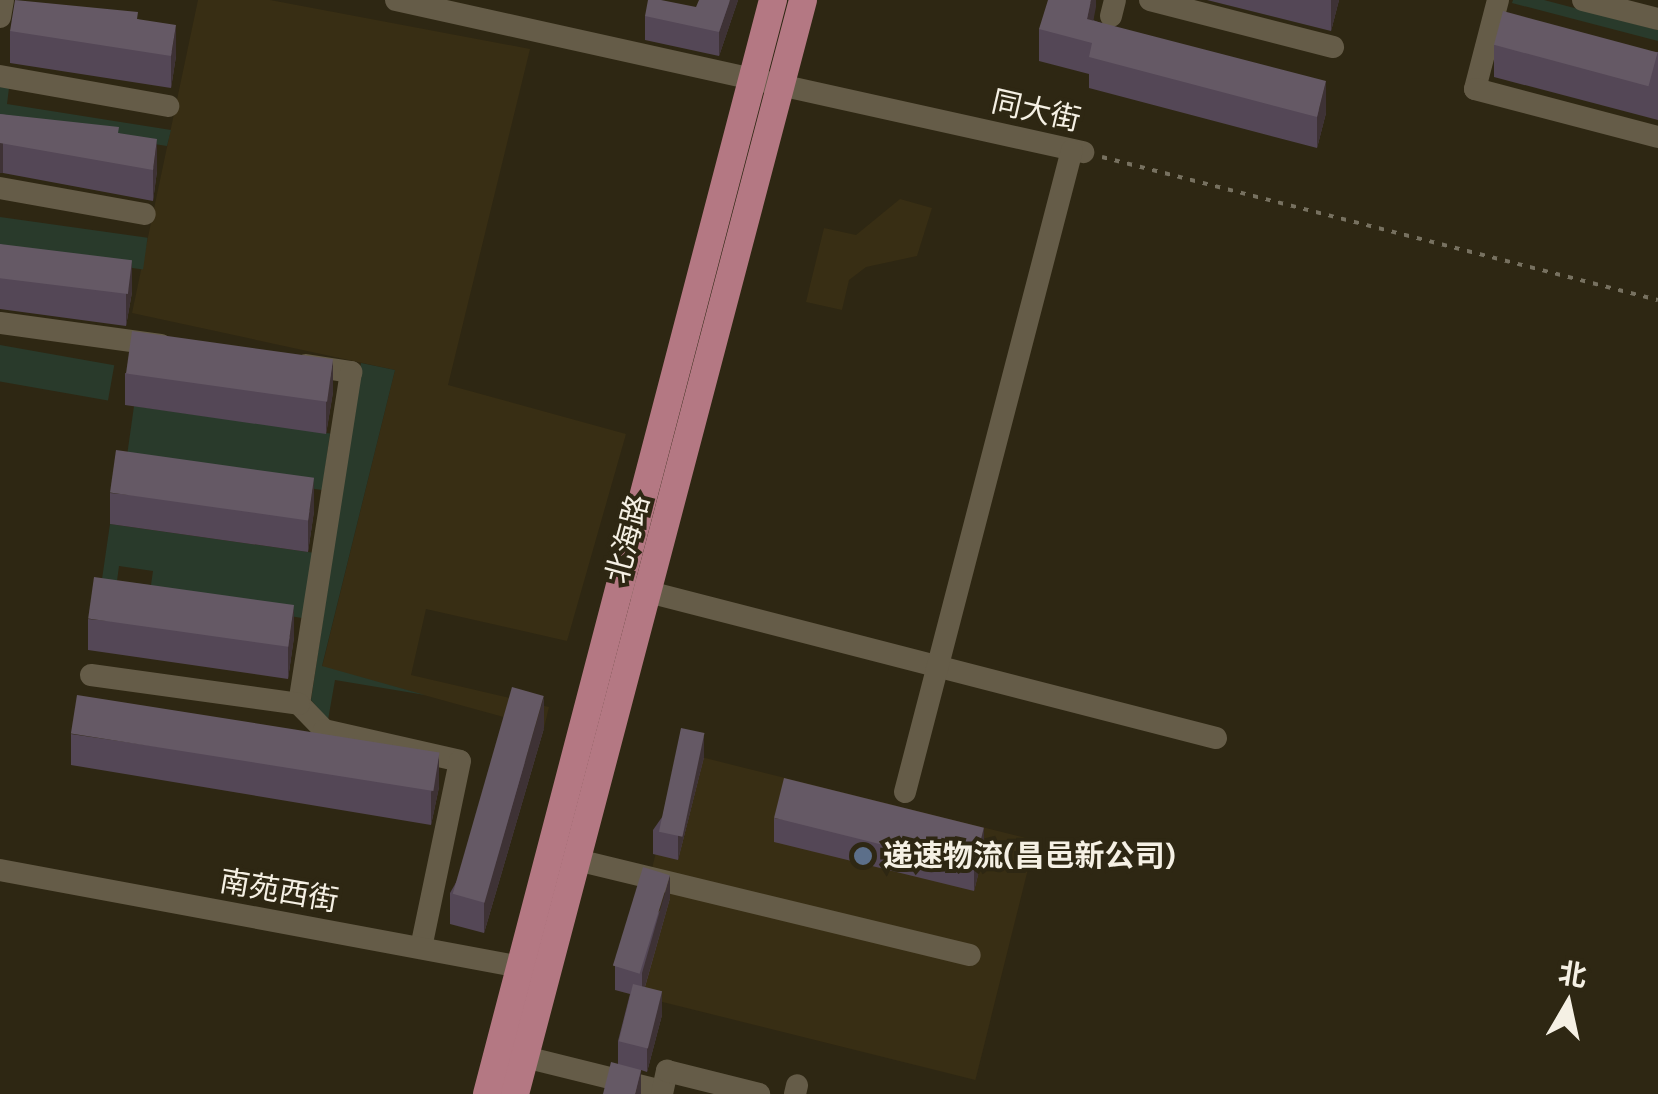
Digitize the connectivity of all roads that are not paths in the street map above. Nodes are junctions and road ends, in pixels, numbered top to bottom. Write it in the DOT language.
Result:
graph roads {
  1 [pos="3,0"];
  2 [pos="396,0"];
  3 [pos="773,0"];
  4 [pos="804,0"];
  5 [pos="1150,0"];
  6 [pos="1583,0"];
  7 [pos="1496,10"];
  8 [pos="0,17"];
  9 [pos="1658,19"];
  10 [pos="1517,26"];
  11 [pos="1334,46"];
  12 [pos="0,76"];
  13 [pos="752,80"];
  14 [pos="781,84"];
  15 [pos="168,106"];
  16 [pos="1658,138"];
  17 [pos="0,188"];
  18 [pos="145,214"];
  19 [pos="0,323"];
  20 [pos="176,347"];
  21 [pos="273,361"];
  22 [pos="634,588"];
  23 [pos="938,667"];
  24 [pos="91,675"];
  25 [pos="299,704"];
  26 [pos="1216,738"];
  27 [pos="905,792"];
  28 [pos="577,860"];
  29 [pos="0,870"];
  30 [pos="421,947"];
  31 [pos="970,955"];
  32 [pos="534,969"];
  33 [pos="524,1057"];
  34 [pos="662,1093"];
  35 [pos="488,1094"];
  36 [pos="515,1094"];
  37 [pos="759,1094"];
  1 -- 8 [label="street"];
  2 -- 13 [label="street, 同大街"];
  3 -- 13 [label="main road, 北海路"];
  4 -- 14 [label="main road, 北海路"];
  5 -- 11 [label="street"];
  6 -- 9 [label="street"];
  7 -- 10 [label="street"];
  7 -- 16 [label="street"];
  12 -- 15 [label="street"];
  13 -- 14 [label="street, 同大街"];
  13 -- 22 [label="main road, 北海路"];
  14 -- 22 [label="main road, 北海路"];
  14 -- 23 [label="street, 同大街"];
  17 -- 18 [label="street"];
  19 -- 20 [label="street"];
  21 -- 25 [label="street"];
  22 -- 23 [label="street"];
  22 -- 28 [label="main road, 北海路"];
  22 -- 32 [label="main road, 北海路"];
  23 -- 26 [label="street"];
  23 -- 27 [label="street"];
  24 -- 25 [label="street"];
  25 -- 30 [label="street"];
  28 -- 31 [label="street"];
  28 -- 32 [label="main road, 北海路"];
  29 -- 30 [label="street, 南苑西街"];
  30 -- 32 [label="street, 南苑西街"];
  32 -- 33 [label="main road, 北海路"];
  32 -- 35 [label="main road, 北海路"];
  33 -- 34 [label="street"];
  33 -- 36 [label="main road, 北海路"];
  34 -- 37 [label="street"];
}
